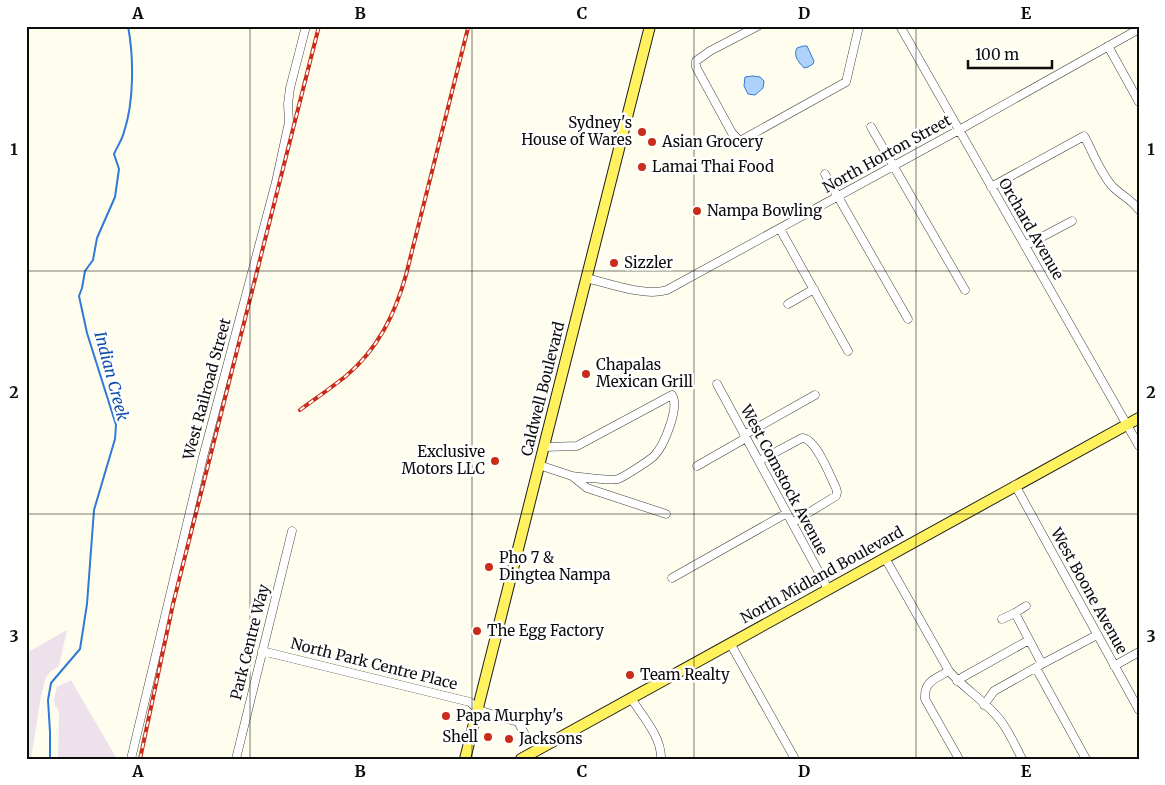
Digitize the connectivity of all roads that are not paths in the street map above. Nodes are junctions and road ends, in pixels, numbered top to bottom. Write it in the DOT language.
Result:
graph roads {
  1 [pos="306,26"];
  2 [pos="650,26"];
  3 [pos="758,26"];
  4 [pos="859,26"];
  5 [pos="900,26"];
  6 [pos="1139,29"];
  7 [pos="1108,46"];
  8 [pos="1139,102"];
  9 [pos="871,127"];
  10 [pos="959,130"];
  11 [pos="894,166"];
  12 [pos="825,174"];
  13 [pos="991,187"];
  14 [pos="838,198"];
  15 [pos="1139,210"];
  16 [pos="1072,221"];
  17 [pos="780,229"];
  18 [pos="1025,246"];
  19 [pos="586,278"];
  20 [pos="814,289"];
  21 [pos="964,290"];
  22 [pos="788,304"];
  23 [pos="908,319"];
  24 [pos="848,351"];
  25 [pos="717,384"];
  26 [pos="815,396"];
  27 [pos="1139,418"];
  28 [pos="1127,424"];
  29 [pos="745,436"];
  30 [pos="1139,446"];
  31 [pos="544,447"];
  32 [pos="759,461"];
  33 [pos="539,465"];
  34 [pos="697,466"];
  35 [pos="572,476"];
  36 [pos="1015,485"];
  37 [pos="787,513"];
  38 [pos="666,514"];
  39 [pos="792,522"];
  40 [pos="292,532"];
  41 [pos="885,558"];
  42 [pos="672,578"];
  43 [pos="828,589"];
  44 [pos="1026,606"];
  45 [pos="1015,613"];
  46 [pos="1002,619"];
  47 [pos="1097,635"];
  48 [pos="1029,640"];
  49 [pos="730,643"];
  50 [pos="262,651"];
  51 [pos="1139,652"];
  52 [pos="1039,666"];
  53 [pos="1114,666"];
  54 [pos="949,671"];
  55 [pos="957,681"];
  56 [pos="631,698"];
  57 [pos="984,705"];
  58 [pos="478,710"];
  59 [pos="1139,710"];
  60 [pos="528,740"];
  61 [pos="466,754"];
  62 [pos="536,755"];
  63 [pos="131,759"];
  64 [pos="236,759"];
  65 [pos="472,759"];
  66 [pos="521,759"];
  67 [pos="661,759"];
  68 [pos="795,759"];
  69 [pos="959,759"];
  70 [pos="1022,759"];
  71 [pos="1086,759"];
  1 -- 63 [label="street, West Railroad Street"];
  2 -- 19 [label="main road, Caldwell Boulevard"];
  3 -- 4 [label="street"];
  5 -- 10 [label="street, Orchard Avenue"];
  6 -- 7 [label="street, North Horton Street"];
  7 -- 8 [label="street"];
  7 -- 10 [label="street, North Horton Street"];
  9 -- 11 [label="street"];
  10 -- 11 [label="street, North Horton Street"];
  10 -- 13 [label="street, Orchard Avenue"];
  11 -- 14 [label="street, North Horton Street"];
  11 -- 21 [label="street"];
  12 -- 14 [label="street"];
  13 -- 15 [label="street"];
  13 -- 18 [label="street, Orchard Avenue"];
  14 -- 17 [label="street, North Horton Street"];
  14 -- 23 [label="street"];
  16 -- 18 [label="street"];
  17 -- 19 [label="street, North Horton Street"];
  17 -- 20 [label="street"];
  18 -- 28 [label="street, Orchard Avenue"];
  19 -- 31 [label="main road, Caldwell Boulevard"];
  20 -- 22 [label="street"];
  20 -- 24 [label="street"];
  25 -- 29 [label="street, West Comstock Avenue"];
  26 -- 29 [label="street"];
  27 -- 28 [label="main road, North Midland Boulevard"];
  28 -- 30 [label="street, Orchard Avenue"];
  28 -- 36 [label="main road, North Midland Boulevard"];
  29 -- 32 [label="street, West Comstock Avenue"];
  29 -- 34 [label="street"];
  31 -- 33 [label="main road, Caldwell Boulevard"];
  31 -- 35 [label="street"];
  32 -- 37 [label="street, West Comstock Avenue"];
  32 -- 39 [label="street"];
  33 -- 35 [label="street"];
  33 -- 58 [label="main road, Caldwell Boulevard"];
  35 -- 38 [label="street"];
  36 -- 41 [label="main road, North Midland Boulevard"];
  36 -- 47 [label="street, West Boone Avenue"];
  37 -- 39 [label="street, West Comstock Avenue"];
  37 -- 42 [label="street"];
  39 -- 43 [label="street, West Comstock Avenue"];
  40 -- 50 [label="street, Park Centre Way"];
  41 -- 43 [label="main road, North Midland Boulevard"];
  41 -- 54 [label="street"];
  43 -- 49 [label="main road, North Midland Boulevard"];
  44 -- 45 [label="street"];
  45 -- 46 [label="street"];
  45 -- 48 [label="street"];
  47 -- 52 [label="street"];
  47 -- 53 [label="street, West Boone Avenue"];
  48 -- 52 [label="street"];
  48 -- 55 [label="street"];
  49 -- 56 [label="main road, North Midland Boulevard"];
  49 -- 68 [label="street"];
  50 -- 58 [label="street, North Park Centre Place"];
  50 -- 64 [label="street, Park Centre Way"];
  51 -- 53 [label="street"];
  52 -- 57 [label="street"];
  52 -- 71 [label="street"];
  53 -- 59 [label="street, West Boone Avenue"];
  54 -- 55 [label="street"];
  54 -- 69 [label="street"];
  55 -- 57 [label="street"];
  56 -- 62 [label="main road, North Midland Boulevard"];
  56 -- 67 [label="street"];
  57 -- 70 [label="street"];
  58 -- 60 [label="street, North Park Centre Place"];
  58 -- 61 [label="main road, Caldwell Boulevard"];
  61 -- 65 [label="main road"];
  62 -- 66 [label="main road, North Midland Boulevard"];
}
